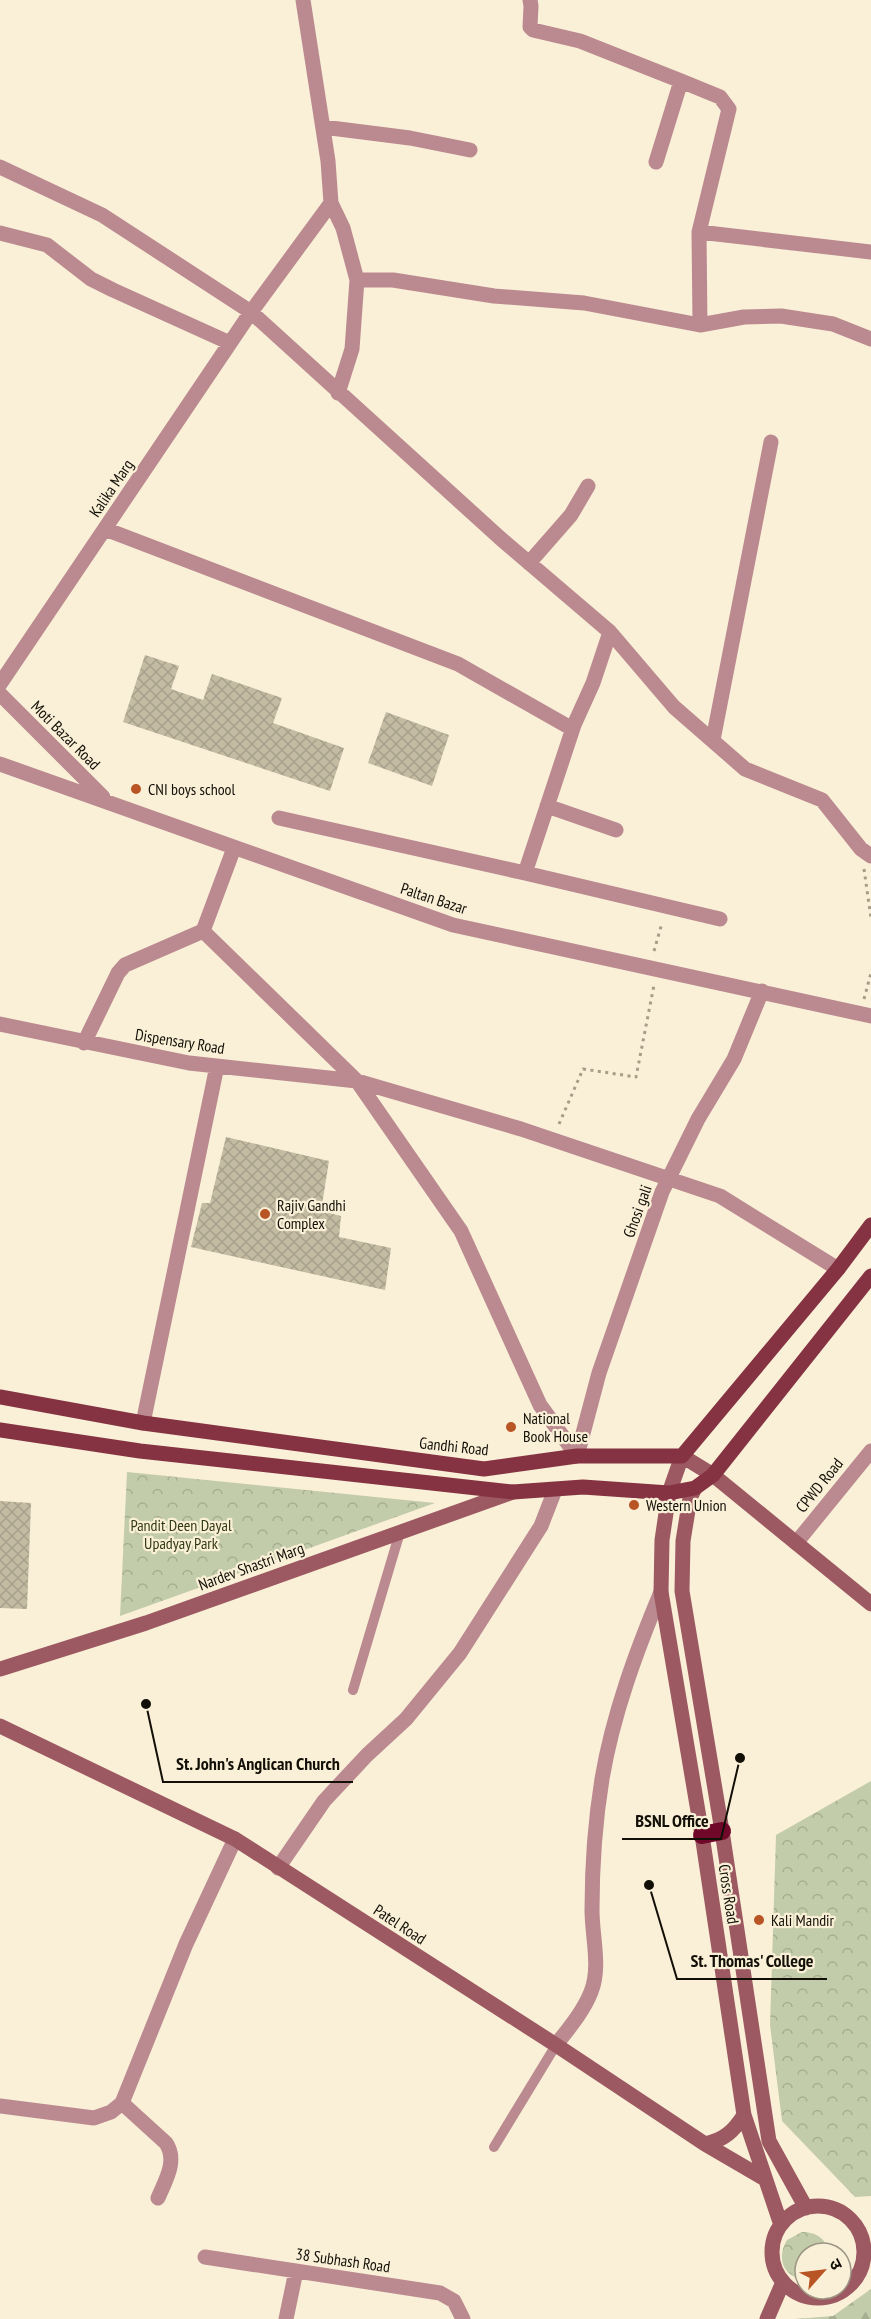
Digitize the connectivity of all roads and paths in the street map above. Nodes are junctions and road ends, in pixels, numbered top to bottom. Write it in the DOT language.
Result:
graph roads {
  1 [pos="303,0"];
  2 [pos="530,0"];
  3 [pos="681,81"];
  4 [pos="323,127"];
  5 [pos="470,150"];
  6 [pos="656,162"];
  7 [pos="0,167"];
  8 [pos="331,203"];
  9 [pos="0,232"];
  10 [pos="699,232"];
  11 [pos="871,252"];
  12 [pos="357,280"];
  13 [pos="251,312"];
  14 [pos="700,325"];
  15 [pos="871,339"];
  16 [pos="230,343"];
  17 [pos="338,393"];
  18 [pos="771,442"];
  19 [pos="588,486"];
  20 [pos="105,529"];
  21 [pos="529,563"];
  22 [pos="610,632"];
  23 [pos="0,684"];
  24 [pos="0,694"];
  25 [pos="574,725"];
  26 [pos="713,740"];
  27 [pos="0,764"];
  28 [pos="108,801"];
  29 [pos="547,806"];
  30 [pos="279,818"];
  31 [pos="616,830"];
  32 [pos="234,849"];
  33 [pos="866,852"];
  34 [pos="525,873"];
  35 [pos="666,907"];
  36 [pos="871,918"];
  37 [pos="720,919"];
  38 [pos="203,931"];
  39 [pos="654,968"];
  40 [pos="871,973"];
  41 [pos="762,992"];
  42 [pos="866,1014"];
  43 [pos="0,1024"];
  44 [pos="84,1043"];
  45 [pos="217,1066"];
  46 [pos="357,1081"];
  47 [pos="553,1139"];
  48 [pos="669,1178"];
  49 [pos="871,1225"];
  50 [pos="838,1269"];
  51 [pos="871,1276"];
  52 [pos="0,1397"];
  53 [pos="143,1423"];
  54 [pos="0,1430"];
  55 [pos="871,1451"];
  56 [pos="577,1455"];
  57 [pos="682,1456"];
  58 [pos="713,1475"];
  59 [pos="695,1488"];
  60 [pos="555,1490"];
  61 [pos="513,1492"];
  62 [pos="669,1492"];
  63 [pos="400,1532"];
  64 [pos="796,1543"];
  65 [pos="661,1592"];
  66 [pos="871,1604"];
  67 [pos="0,1669"];
  68 [pos="353,1690"];
  69 [pos="0,1726"];
  70 [pos="722,1831"];
  71 [pos="702,1835"];
  72 [pos="235,1839"];
  73 [pos="278,1868"];
  74 [pos="556,2045"];
  75 [pos="122,2103"];
  76 [pos="0,2106"];
  77 [pos="744,2115"];
  78 [pos="705,2144"];
  79 [pos="494,2147"];
  80 [pos="765,2179"];
  81 [pos="158,2198"];
  82 [pos="806,2208"];
  83 [pos="781,2225"];
  84 [pos="867,2243"];
  85 [pos="205,2257"];
  86 [pos="296,2271"];
  87 [pos="783,2282"];
  88 [pos="286,2319"];
  89 [pos="463,2319"];
  90 [pos="766,2319"];
  1 -- 4 [label="street"];
  2 -- 3 [label="street"];
  3 -- 6 [label="street"];
  3 -- 10 [label="street"];
  4 -- 5 [label="street"];
  4 -- 8 [label="street"];
  7 -- 13 [label="street"];
  8 -- 12 [label="street"];
  8 -- 13 [label="street, Kalika Marg"];
  9 -- 16 [label="street"];
  10 -- 11 [label="street"];
  10 -- 14 [label="street"];
  12 -- 14 [label="street"];
  12 -- 17 [label="street"];
  13 -- 16 [label="street, Kalika Marg"];
  13 -- 17 [label="street"];
  14 -- 15 [label="street"];
  16 -- 20 [label="street, Kalika Marg"];
  17 -- 21 [label="street"];
  18 -- 26 [label="street"];
  19 -- 21 [label="street"];
  20 -- 23 [label="street, Kalika Marg"];
  20 -- 25 [label="street"];
  21 -- 22 [label="street"];
  22 -- 25 [label="street"];
  22 -- 26 [label="street"];
  24 -- 28 [label="street, Moti Bazar Road"];
  25 -- 29 [label="street"];
  26 -- 33 [label="street"];
  27 -- 28 [label="street, Paltan Bazar"];
  28 -- 32 [label="street, Paltan Bazar"];
  29 -- 31 [label="street"];
  29 -- 34 [label="street"];
  30 -- 34 [label="street"];
  32 -- 38 [label="street"];
  32 -- 39 [label="street, Paltan Bazar"];
  33 -- 36 [label="path"];
  34 -- 35 [label="street"];
  35 -- 37 [label="street"];
  35 -- 39 [label="path"];
  38 -- 44 [label="street"];
  38 -- 46 [label="street"];
  39 -- 41 [label="street, Paltan Bazar"];
  39 -- 47 [label="path"];
  40 -- 42 [label="path"];
  41 -- 42 [label="street, Paltan Bazar"];
  41 -- 48 [label="street, Ghosi gali"];
  43 -- 44 [label="street, Dispensary Road"];
  44 -- 45 [label="street, Dispensary Road"];
  45 -- 46 [label="street, Dispensary Road"];
  45 -- 53 [label="street"];
  46 -- 47 [label="street, Dispensary Road"];
  46 -- 56 [label="street"];
  47 -- 48 [label="street, Dispensary Road"];
  48 -- 50 [label="street, Dispensary Road"];
  48 -- 56 [label="street, Ghosi gali"];
  49 -- 50 [label="main road"];
  50 -- 57 [label="main road"];
  51 -- 58 [label="main road"];
  52 -- 53 [label="main road, Gandhi Road"];
  53 -- 56 [label="main road, Gandhi Road"];
  54 -- 61 [label="main road"];
  55 -- 64 [label="street, CPWD Road"];
  56 -- 57 [label="main road, Gandhi Road"];
  57 -- 58 [label="street"];
  57 -- 62 [label="street, Cross Road"];
  58 -- 59 [label="main road"];
  58 -- 64 [label="street"];
  59 -- 62 [label="main road"];
  59 -- 70 [label="street, Cross Road"];
  60 -- 61 [label="main road"];
  60 -- 62 [label="main road"];
  60 -- 73 [label="street"];
  61 -- 63 [label="street, Nardev Shastri Marg"];
  62 -- 65 [label="street, Cross Road"];
  63 -- 67 [label="street, Nardev Shastri Marg"];
  63 -- 68 [label="lane"];
  64 -- 66 [label="street"];
  65 -- 71 [label="street, Cross Road"];
  65 -- 74 [label="street"];
  69 -- 72 [label="street, Patel Road"];
  70 -- 71 [label="highway"];
  70 -- 82 [label="street, Cross Road"];
  71 -- 77 [label="street, Cross Road"];
  72 -- 73 [label="street, Patel Road"];
  72 -- 75 [label="street"];
  73 -- 74 [label="street, Patel Road"];
  74 -- 78 [label="street, Patel Road"];
  74 -- 79 [label="lane"];
  75 -- 76 [label="street"];
  75 -- 81 [label="street"];
  77 -- 78 [label="street"];
  77 -- 80 [label="street, Cross Road"];
  78 -- 80 [label="street, Patel Road"];
  80 -- 83 [label="street, Cross Road"];
  82 -- 83 [label="street"];
  82 -- 84 [label="street"];
  83 -- 87 [label="street"];
  84 -- 87 [label="street"];
  85 -- 86 [label="street, 38 Subhash Road"];
  86 -- 88 [label="street"];
  86 -- 89 [label="street, 38 Subhash Road"];
  87 -- 90 [label="street"];
}
